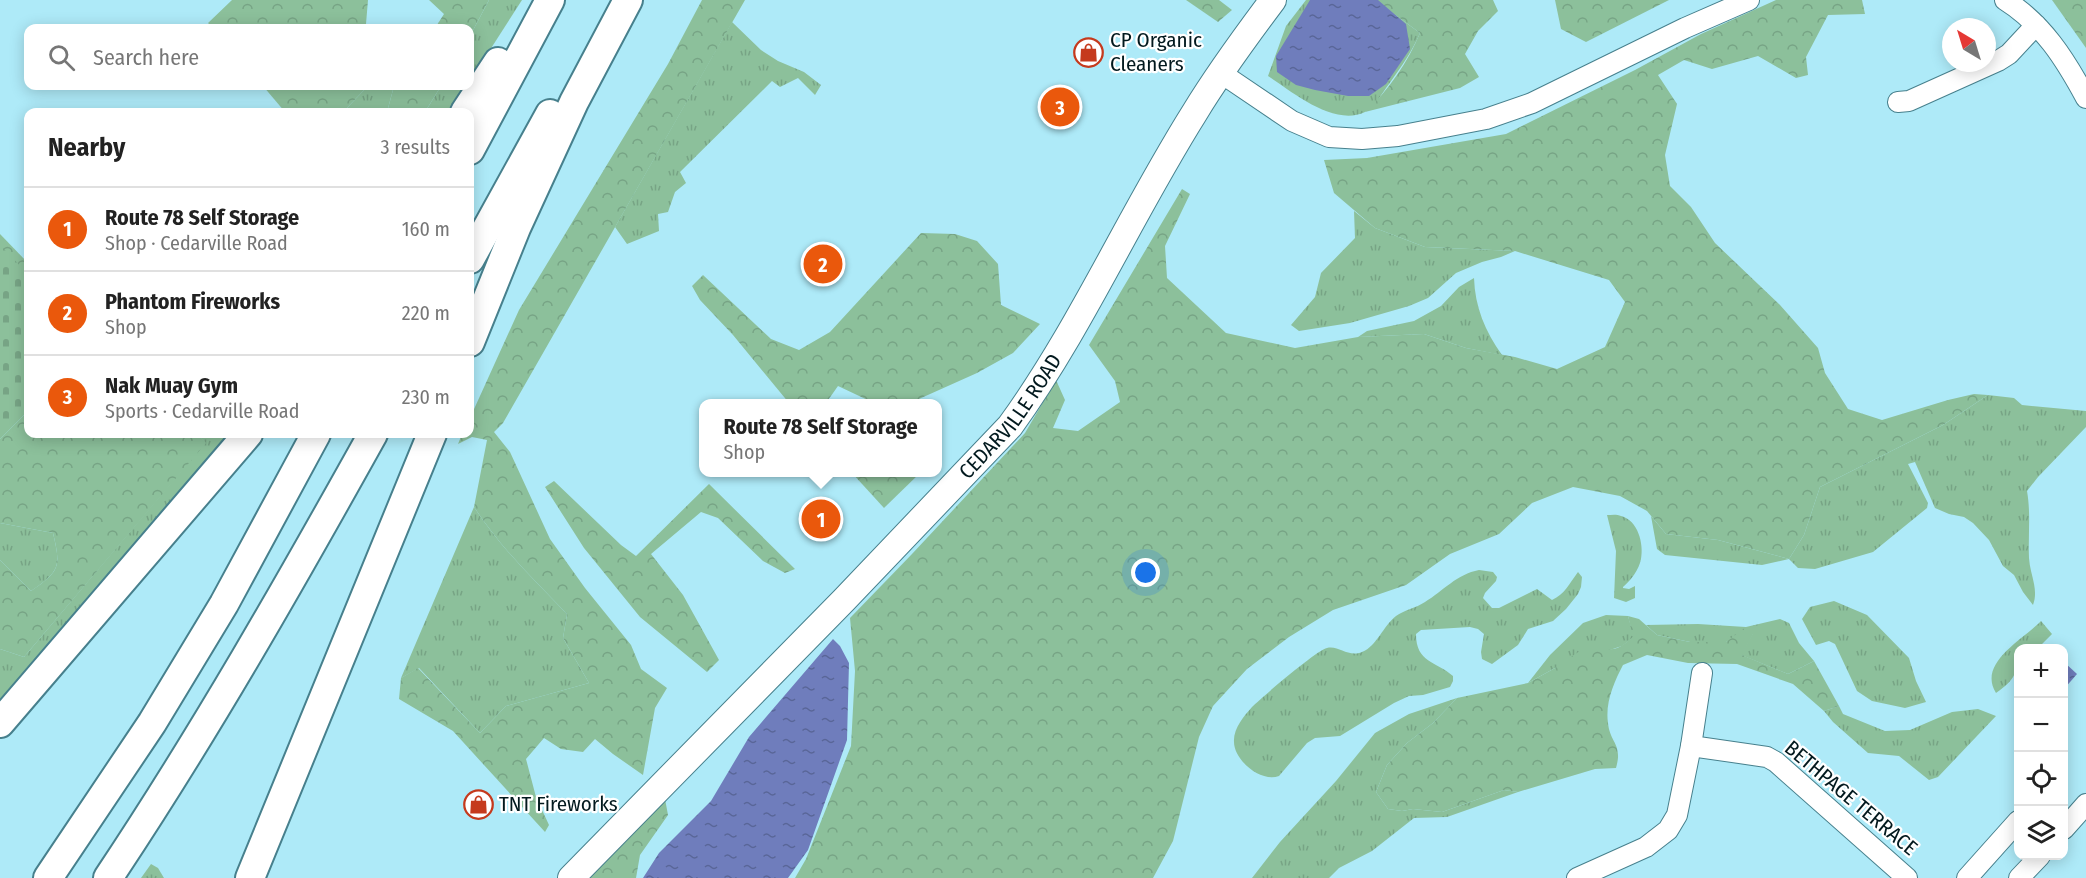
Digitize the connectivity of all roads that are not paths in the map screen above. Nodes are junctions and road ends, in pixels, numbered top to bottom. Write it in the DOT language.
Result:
graph roads {
  1 [pos="538,0"];
  2 [pos="550,0"];
  3 [pos="613,0"];
  4 [pos="628,0"];
  5 [pos="1273,0"];
  6 [pos="1749,0"];
  7 [pos="2005,0"];
  8 [pos="2036,25"];
  9 [pos="1221,73"];
  10 [pos="2086,98"];
  11 [pos="1898,102"];
  12 [pos="468,108"];
  13 [pos="474,142"];
  14 [pos="474,252"];
  15 [pos="474,332"];
  16 [pos="245,438"];
  17 [pos="314,438"];
  18 [pos="371,438"];
  19 [pos="430,438"];
  20 [pos="1702,673"];
  21 [pos="0,723"];
  22 [pos="1691,746"];
  23 [pos="2014,826"];
  24 [pos="2035,860"];
  25 [pos="48,878"];
  26 [pos="108,878"];
  27 [pos="250,878"];
  28 [pos="571,878"];
  29 [pos="1578,878"];
  30 [pos="1907,878"];
  31 [pos="1967,878"];
  32 [pos="2019,878"];
  1 -- 12 [label="highway"];
  2 -- 13 [label="highway"];
  3 -- 14 [label="highway"];
  4 -- 15 [label="highway"];
  5 -- 9 [label="main road, CEDARVILLE ROAD"];
  6 -- 9 [label="street"];
  7 -- 8 [label="street"];
  8 -- 10 [label="street"];
  8 -- 11 [label="street"];
  9 -- 28 [label="main road, CEDARVILLE ROAD"];
  16 -- 21 [label="highway"];
  17 -- 25 [label="highway"];
  18 -- 26 [label="highway"];
  19 -- 27 [label="highway"];
  20 -- 22 [label="street"];
  22 -- 29 [label="street"];
  22 -- 30 [label="street, BETHPAGE TERRACE"];
  23 -- 31 [label="street"];
  24 -- 32 [label="street"];
}
